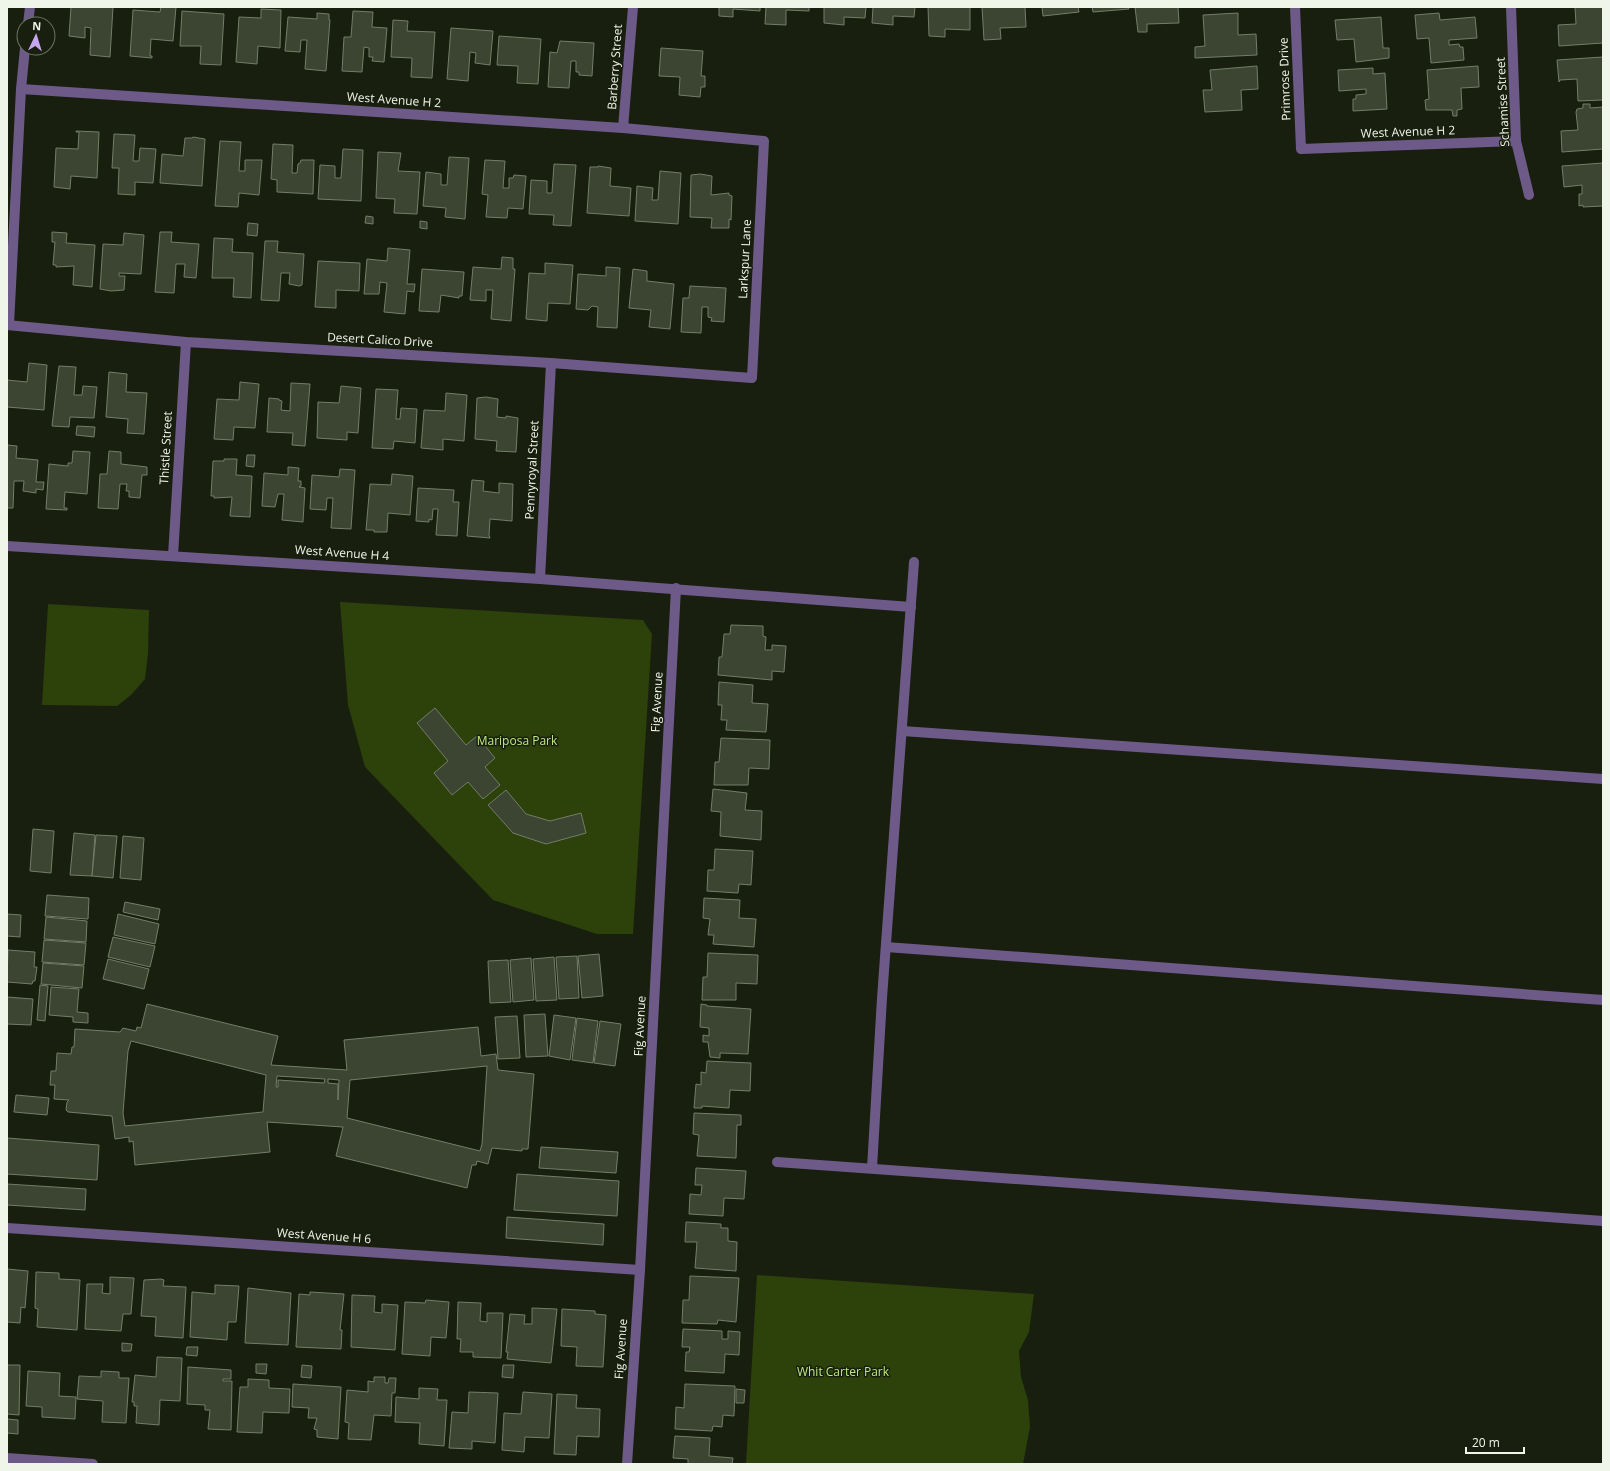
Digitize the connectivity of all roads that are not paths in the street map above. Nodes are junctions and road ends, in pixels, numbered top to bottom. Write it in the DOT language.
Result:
graph roads {
  1 [pos="632,7"];
  2 [pos="1295,7"];
  3 [pos="1511,7"];
  4 [pos="24,56"];
  5 [pos="21,89"];
  6 [pos="623,128"];
  7 [pos="764,141"];
  8 [pos="1516,141"];
  9 [pos="1301,149"];
  10 [pos="1529,195"];
  11 [pos="8,325"];
  12 [pos="186,342"];
  13 [pos="551,363"];
  14 [pos="752,378"];
  15 [pos="7,546"];
  16 [pos="173,556"];
  17 [pos="914,562"];
  18 [pos="540,579"];
  19 [pos="676,588"];
  20 [pos="911,607"];
  21 [pos="902,731"];
  22 [pos="1603,779"];
  23 [pos="886,948"];
  24 [pos="1603,1000"];
  25 [pos="777,1162"];
  26 [pos="872,1168"];
  27 [pos="1603,1221"];
  28 [pos="7,1228"];
  29 [pos="640,1270"];
  30 [pos="7,1458"];
  31 [pos="94,1464"];
  32 [pos="627,1464"];
  1 -- 6 [label="street, Barberry Street"];
  2 -- 9 [label="street, Primrose Drive"];
  3 -- 8 [label="street, Schamise Street"];
  4 -- 5 [label="street"];
  5 -- 6 [label="street, West Avenue H 2"];
  5 -- 11 [label="street"];
  6 -- 7 [label="street, West Avenue H 2"];
  7 -- 14 [label="street, Larkspur Lane"];
  8 -- 9 [label="street, West Avenue H 2"];
  8 -- 10 [label="street, Schamise Street"];
  11 -- 12 [label="street, Desert Calico Drive"];
  12 -- 13 [label="street, Desert Calico Drive"];
  12 -- 16 [label="street, Thistle Street"];
  13 -- 14 [label="street, Desert Calico Drive"];
  13 -- 18 [label="street, Pennyroyal Street"];
  15 -- 16 [label="street, West Avenue H 4"];
  16 -- 18 [label="street, West Avenue H 4"];
  17 -- 20 [label="street"];
  18 -- 19 [label="street, West Avenue H 4"];
  19 -- 20 [label="street, West Avenue H 4"];
  19 -- 29 [label="street, Fig Avenue"];
  20 -- 21 [label="street"];
  21 -- 22 [label="street"];
  21 -- 23 [label="street"];
  23 -- 24 [label="street"];
  23 -- 26 [label="street"];
  25 -- 26 [label="street"];
  26 -- 27 [label="street"];
  28 -- 29 [label="street, West Avenue H 6"];
  29 -- 32 [label="street, Fig Avenue"];
  30 -- 31 [label="street"];
}
